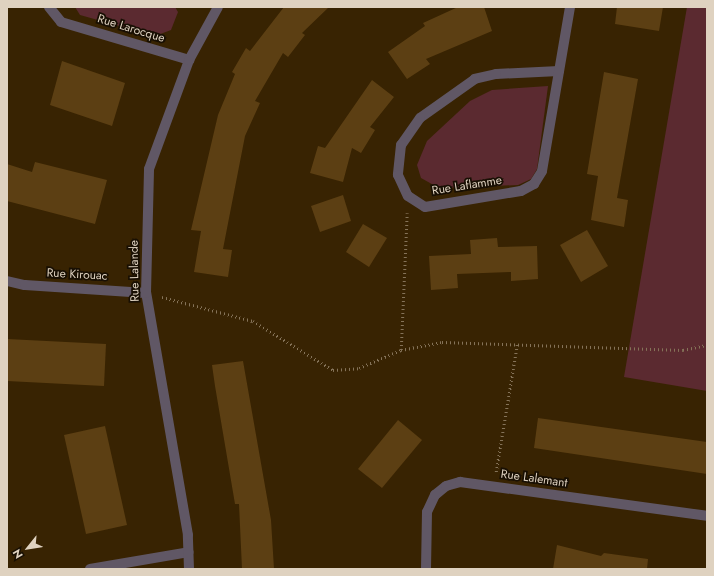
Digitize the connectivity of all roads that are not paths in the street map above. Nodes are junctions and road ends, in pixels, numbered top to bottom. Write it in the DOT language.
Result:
graph roads {
  1 [pos="50,7"];
  2 [pos="218,7"];
  3 [pos="570,7"];
  4 [pos="189,60"];
  5 [pos="559,71"];
  6 [pos="7,280"];
  7 [pos="146,293"];
  8 [pos="707,516"];
  9 [pos="188,552"];
  10 [pos="90,569"];
  11 [pos="189,569"];
  12 [pos="426,569"];
  1 -- 4 [label="street, Rue Larocque"];
  2 -- 4 [label="street, Rue Lalande"];
  3 -- 5 [label="street, Rue Laflamme"];
  4 -- 7 [label="street, Rue Lalande"];
  5 -- 5 [label="street, Rue Laflamme"];
  6 -- 7 [label="street, Rue Kirouac"];
  7 -- 9 [label="street, Rue Lalande"];
  8 -- 12 [label="street, Rue Lalemant"];
  9 -- 10 [label="street"];
  9 -- 11 [label="street, Rue Lalande"];
}
